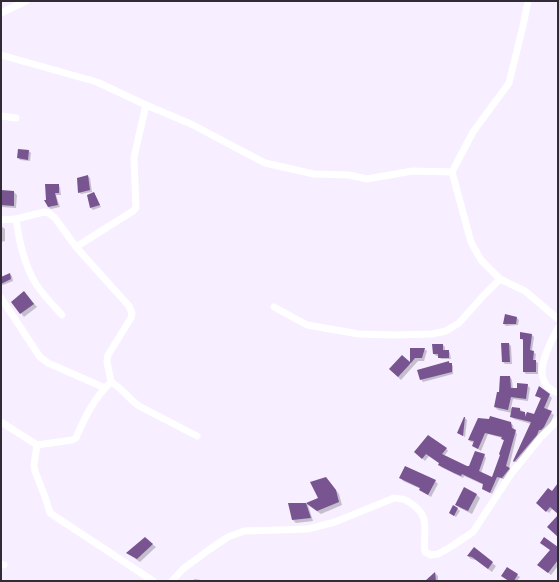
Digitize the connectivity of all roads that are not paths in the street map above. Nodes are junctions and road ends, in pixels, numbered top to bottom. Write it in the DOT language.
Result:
graph roads {
  1 [pos="26,1"];
  2 [pos="528,1"];
  3 [pos="1,13"];
  4 [pos="1,55"];
  5 [pos="146,105"];
  6 [pos="1,116"];
  7 [pos="16,118"];
  8 [pos="452,172"];
  9 [pos="16,219"];
  10 [pos="1,220"];
  11 [pos="76,247"];
  12 [pos="500,279"];
  13 [pos="1,298"];
  14 [pos="274,307"];
  15 [pos="62,315"];
  16 [pos="558,319"];
  17 [pos="558,328"];
  18 [pos="111,382"];
  19 [pos="105,388"];
  20 [pos="558,394"];
  21 [pos="558,420"];
  22 [pos="1,422"];
  23 [pos="197,436"];
  24 [pos="37,445"];
  25 [pos="153,581"];
  26 [pos="172,581"];
  1 -- 3 [label="street"];
  2 -- 8 [label="street"];
  4 -- 5 [label="street"];
  5 -- 8 [label="street"];
  5 -- 11 [label="street"];
  6 -- 7 [label="street"];
  8 -- 12 [label="street"];
  9 -- 10 [label="street"];
  9 -- 11 [label="street"];
  9 -- 15 [label="street"];
  11 -- 18 [label="street"];
  12 -- 14 [label="street"];
  12 -- 16 [label="street"];
  13 -- 19 [label="street"];
  17 -- 20 [label="street"];
  18 -- 19 [label="street"];
  18 -- 23 [label="street"];
  19 -- 24 [label="street"];
  21 -- 26 [label="street"];
  22 -- 24 [label="street"];
  24 -- 25 [label="street"];
}
